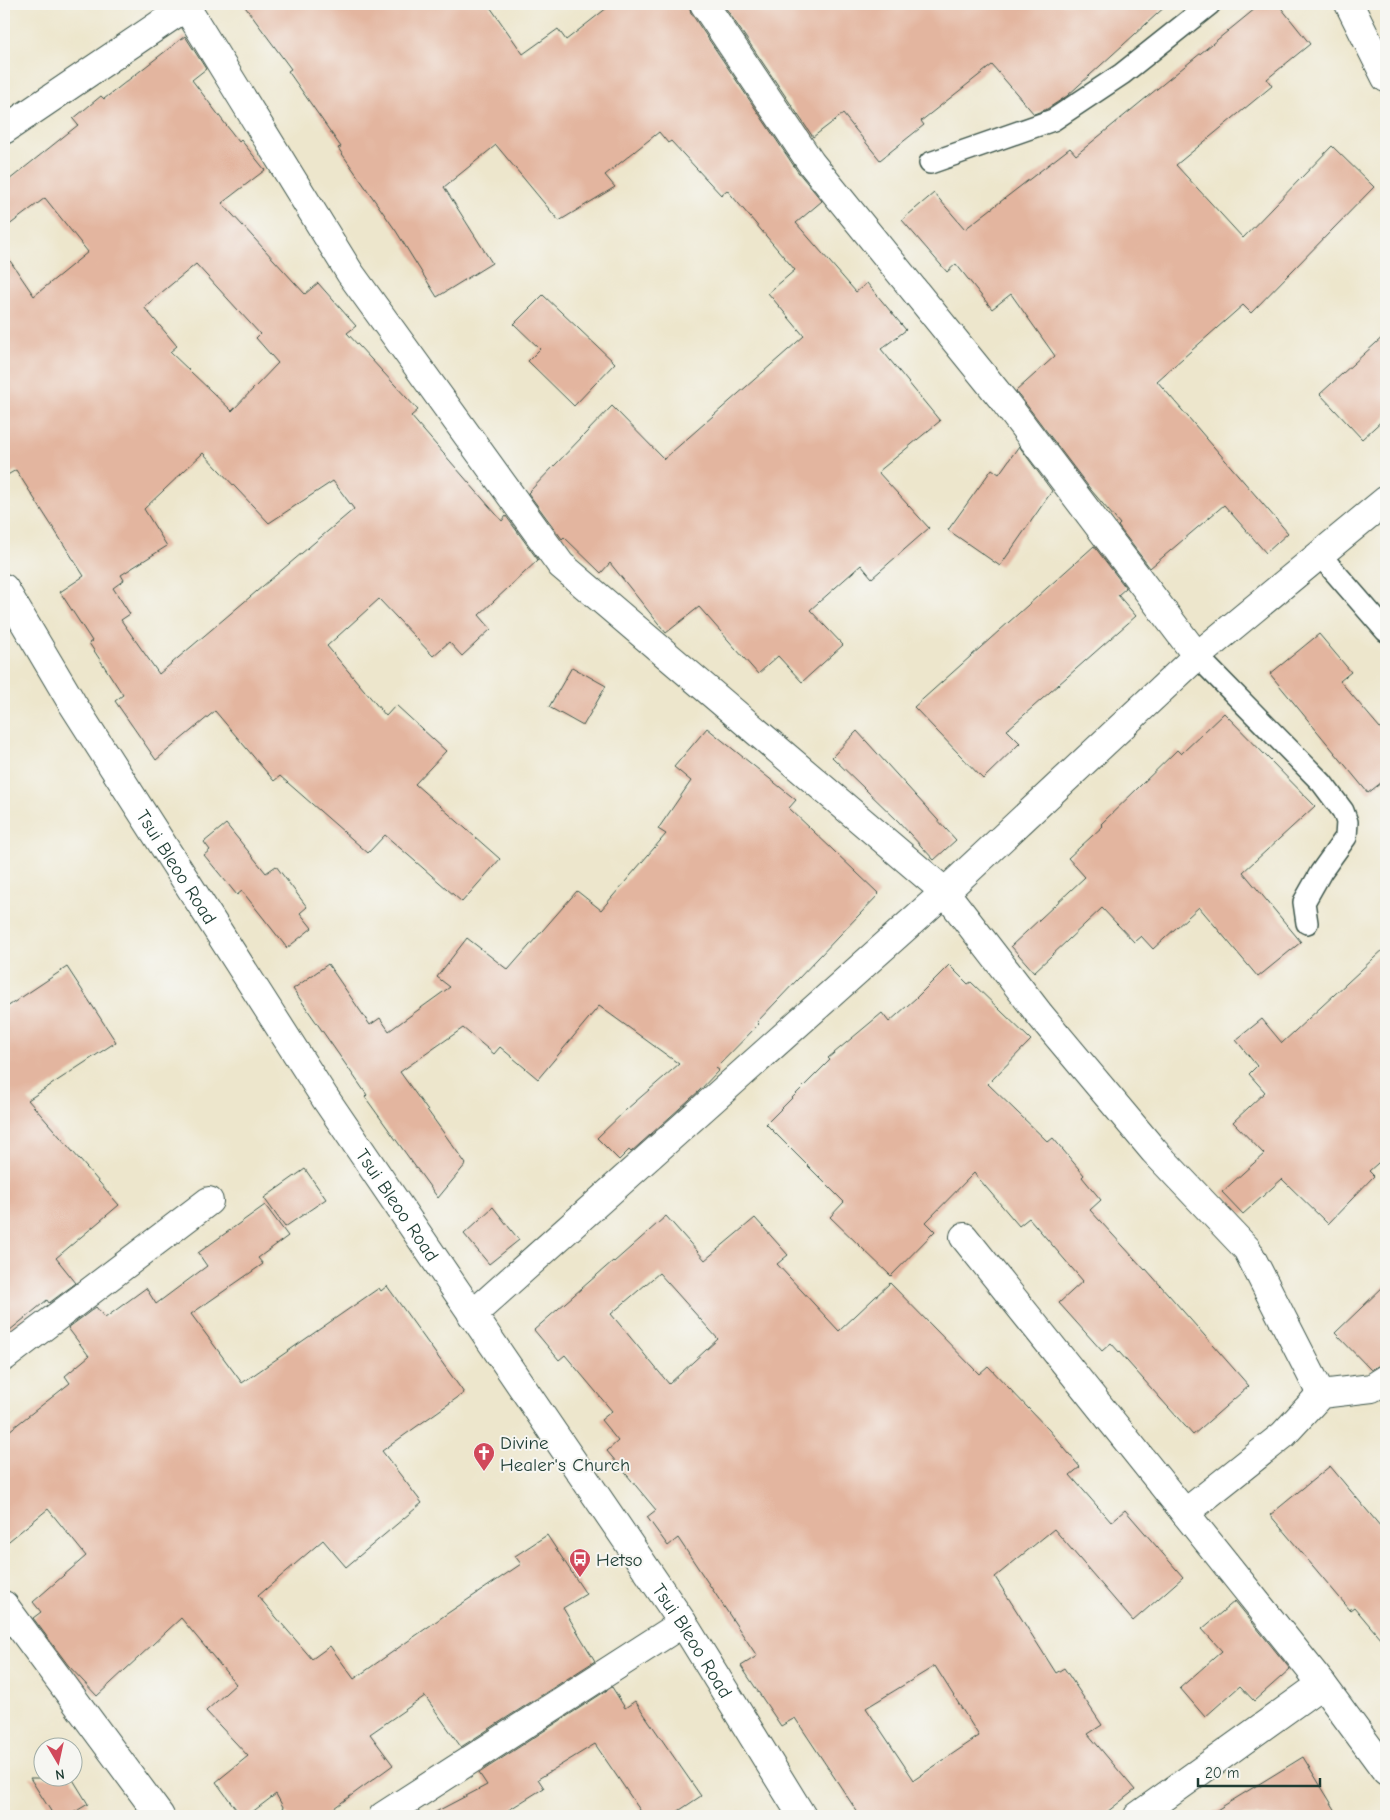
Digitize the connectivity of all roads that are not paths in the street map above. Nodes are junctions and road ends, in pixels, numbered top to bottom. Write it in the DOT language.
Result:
graph roads {
  1 [pos="704,4"];
  2 [pos="1210,4"];
  3 [pos="1349,4"];
  4 [pos="188,5"];
  5 [pos="1386,78"];
  6 [pos="4,130"];
  7 [pos="930,163"];
  8 [pos="1386,500"];
  9 [pos="1319,554"];
  10 [pos="4,588"];
  11 [pos="1386,631"];
  12 [pos="1197,656"];
  13 [pos="946,892"];
  14 [pos="1307,923"];
  15 [pos="209,1201"];
  16 [pos="964,1237"];
  17 [pos="472,1315"];
  18 [pos="4,1357"];
  19 [pos="1386,1379"];
  20 [pos="1320,1394"];
  21 [pos="1185,1513"];
  22 [pos="4,1605"];
  23 [pos="683,1623"];
  24 [pos="1322,1684"];
  25 [pos="1386,1771"];
  26 [pos="160,1816"];
  27 [pos="383,1816"];
  28 [pos="802,1816"];
  29 [pos="1138,1816"];
  1 -- 12 [label="street"];
  2 -- 7 [label="lane"];
  3 -- 5 [label="street"];
  4 -- 6 [label="street"];
  4 -- 13 [label="street"];
  8 -- 9 [label="street"];
  9 -- 11 [label="lane"];
  9 -- 12 [label="street"];
  10 -- 17 [label="street, Tsui Bleoo Road"];
  12 -- 13 [label="street"];
  12 -- 14 [label="lane"];
  13 -- 17 [label="street"];
  13 -- 20 [label="street"];
  15 -- 18 [label="street"];
  16 -- 21 [label="street"];
  17 -- 23 [label="street, Tsui Bleoo Road"];
  19 -- 20 [label="street"];
  20 -- 21 [label="street"];
  21 -- 24 [label="street"];
  22 -- 26 [label="street"];
  23 -- 27 [label="street"];
  23 -- 28 [label="street, Tsui Bleoo Road"];
  24 -- 25 [label="street"];
  24 -- 29 [label="street"];
}
